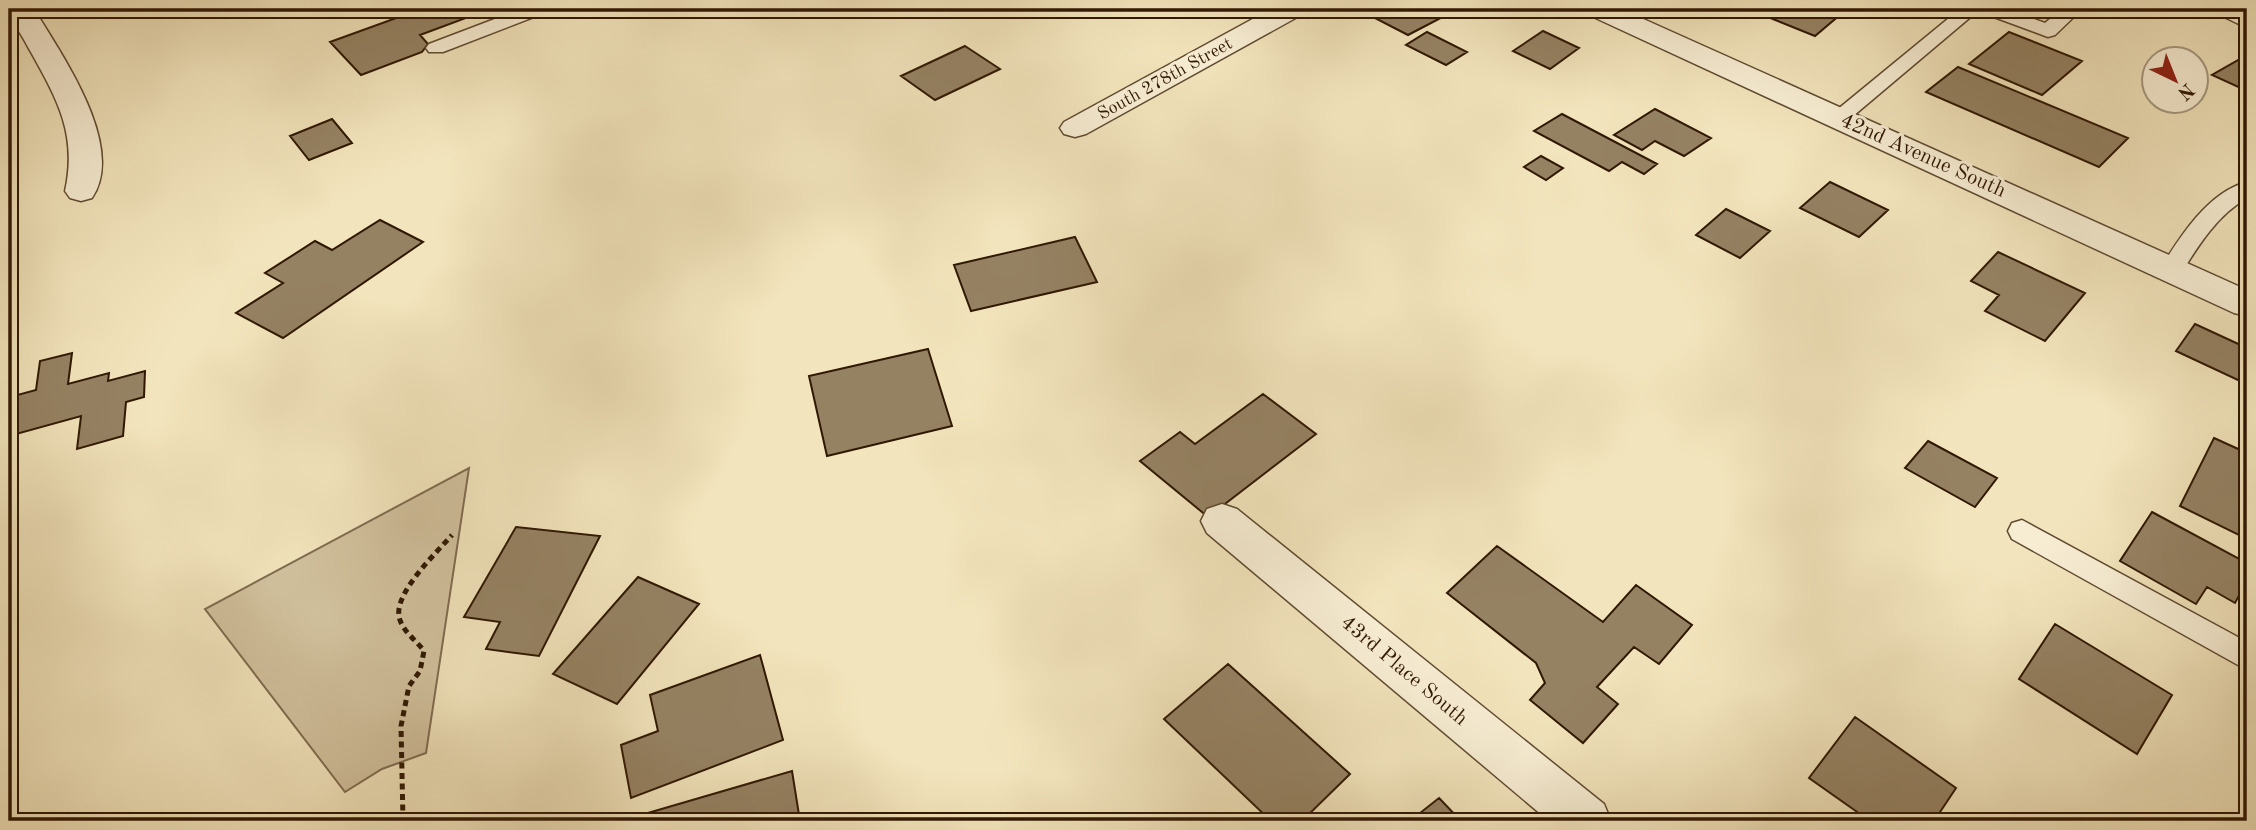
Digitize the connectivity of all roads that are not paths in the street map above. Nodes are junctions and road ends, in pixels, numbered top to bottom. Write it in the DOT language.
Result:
graph roads {
  1 [pos="21,9"];
  2 [pos="537,9"];
  3 [pos="1291,9"];
  4 [pos="1599,9"];
  5 [pos="1971,9"];
  6 [pos="1990,9"];
  7 [pos="2073,9"];
  8 [pos="2223,9"];
  9 [pos="2247,22"];
  10 [pos="436,48"];
  11 [pos="1839,118"];
  12 [pos="1075,128"];
  13 [pos="2247,189"];
  14 [pos="81,191"];
  15 [pos="2172,270"];
  16 [pos="2247,304"];
  17 [pos="1222,521"];
  18 [pos="2022,531"];
  19 [pos="2247,657"];
  20 [pos="1586,821"];
  1 -- 14 [label="street"];
  2 -- 10 [label="lane"];
  3 -- 12 [label="street, South 278th Street"];
  4 -- 11 [label="street, 42nd Avenue South"];
  5 -- 11 [label="lane"];
  6 -- 7 [label="lane"];
  8 -- 9 [label="lane"];
  11 -- 15 [label="street, 42nd Avenue South"];
  13 -- 15 [label="lane"];
  15 -- 16 [label="street, 42nd Avenue South"];
  17 -- 20 [label="street, 43rd Place South"];
  18 -- 19 [label="lane"];
}
